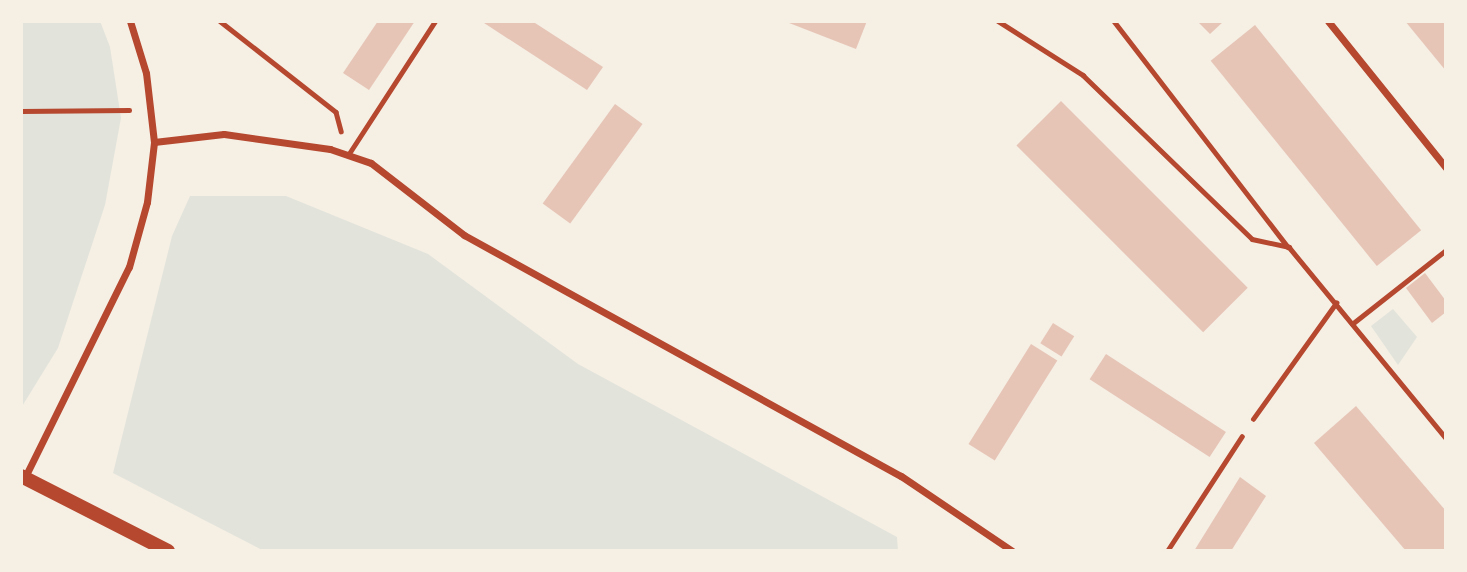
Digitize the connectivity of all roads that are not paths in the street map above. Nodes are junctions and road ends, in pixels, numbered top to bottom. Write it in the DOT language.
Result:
graph roads {
  1 [pos="130,21"];
  2 [pos="435,21"];
  3 [pos="1328,21"];
  4 [pos="154,142"];
  5 [pos="348,155"];
  6 [pos="1446,167"];
  7 [pos="1241,436"];
  8 [pos="23,477"];
  9 [pos="168,551"];
  10 [pos="1012,551"];
  11 [pos="1167,551"];
  1 -- 4 [label="street"];
  2 -- 5 [label="lane"];
  3 -- 6 [label="street"];
  4 -- 5 [label="street"];
  4 -- 8 [label="street"];
  5 -- 10 [label="street"];
  7 -- 11 [label="lane"];
  8 -- 9 [label="main road"];
}
